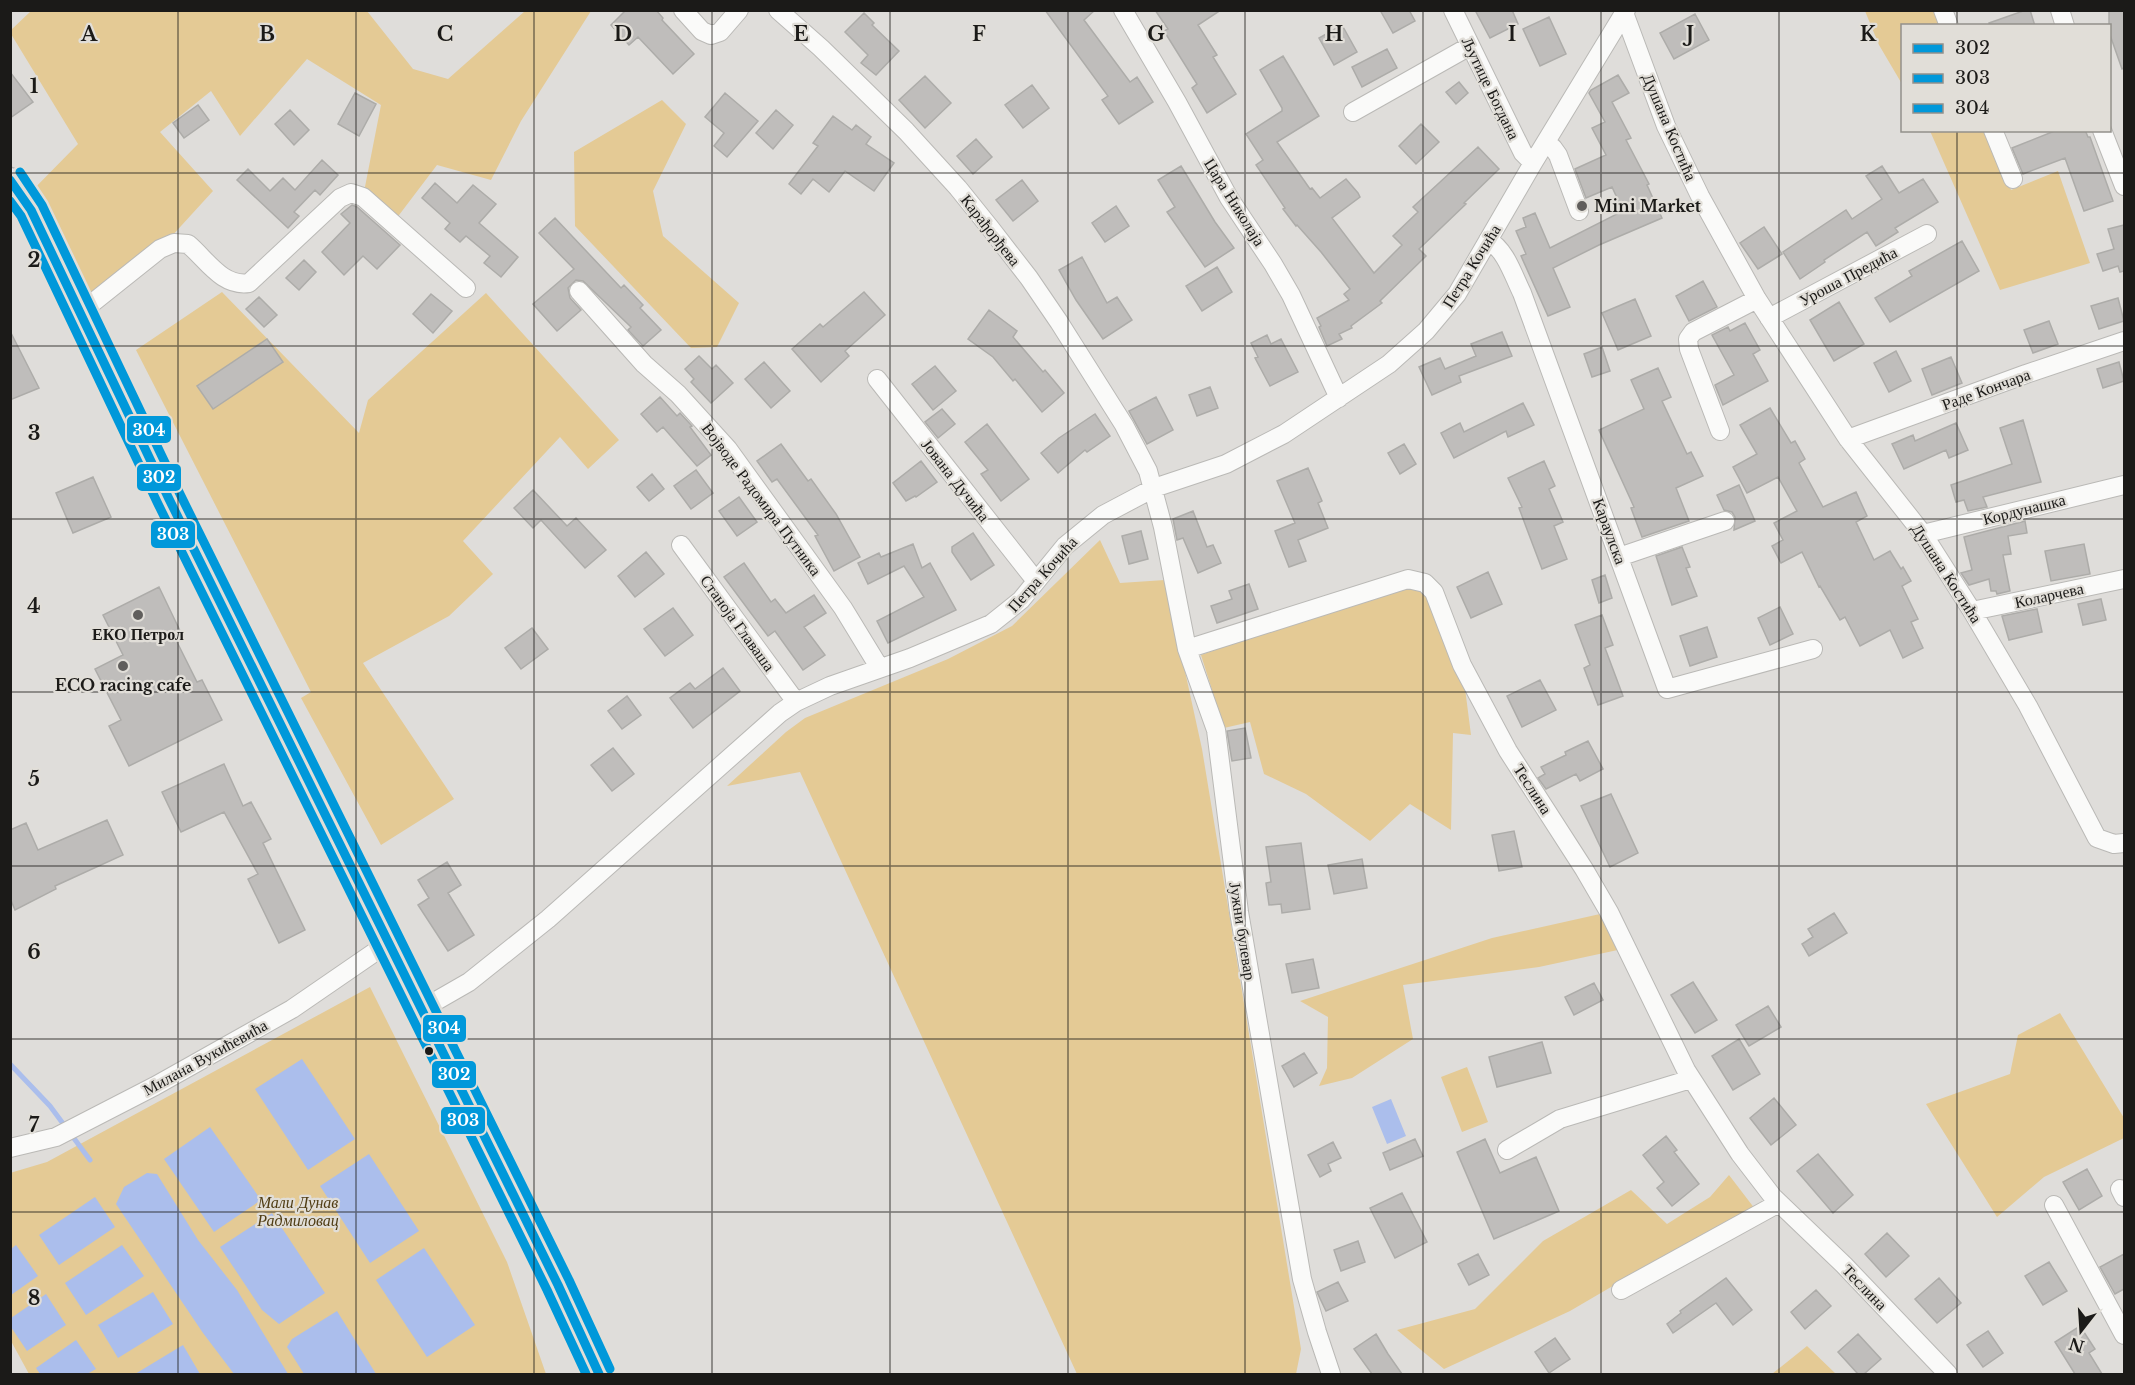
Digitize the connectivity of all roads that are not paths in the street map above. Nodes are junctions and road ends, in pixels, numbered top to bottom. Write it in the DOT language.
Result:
graph roads {
  1 [pos="683,10"];
  2 [pos="739,10"];
  3 [pos="778,10"];
  4 [pos="1123,10"];
  5 [pos="1453,10"];
  6 [pos="1625,12"];
  7 [pos="1470,45"];
  8 [pos="1353,112"];
  9 [pos="1993,132"];
  10 [pos="2103,132"];
  11 [pos="1546,143"];
  12 [pos="1533,163"];
  13 [pos="10,179"];
  14 [pos="2013,179"];
  15 [pos="2124,186"];
  16 [pos="1579,211"];
  17 [pos="1927,234"];
  18 [pos="1488,240"];
  19 [pos="466,288"];
  20 [pos="579,291"];
  21 [pos="1757,299"];
  22 [pos="81,312"];
  23 [pos="1769,318"];
  24 [pos="2124,341"];
  25 [pos="877,379"];
  26 [pos="1339,398"];
  27 [pos="1720,431"];
  28 [pos="1848,439"];
  29 [pos="2124,485"];
  30 [pos="1154,488"];
  31 [pos="1725,521"];
  32 [pos="1923,534"];
  33 [pos="681,545"];
  34 [pos="1619,556"];
  35 [pos="2124,579"];
  36 [pos="1036,581"];
  37 [pos="1972,611"];
  38 [pos="1187,649"];
  39 [pos="1813,649"];
  40 [pos="879,667"];
  41 [pos="796,702"];
  42 [pos="2124,843"];
  43 [pos="388,943"];
  44 [pos="420,1006"];
  45 [pos="1692,1079"];
  46 [pos="10,1148"];
  47 [pos="1507,1150"];
  48 [pos="1779,1203"];
  49 [pos="2054,1205"];
  50 [pos="1621,1290"];
  51 [pos="2124,1335"];
  52 [pos="599,1374"];
  53 [pos="1331,1374"];
  54 [pos="1948,1374"];
  1 -- 2 [label="street"];
  3 -- 30 [label="street, Карађорђева"];
  4 -- 26 [label="street, Цара Николаја"];
  5 -- 7 [label="street, Љутице Богдана"];
  6 -- 11 [label="street, Петра Кочића"];
  6 -- 21 [label="street, Душана Костића"];
  7 -- 8 [label="street"];
  7 -- 12 [label="street, Љутице Богдана"];
  9 -- 14 [label="street"];
  10 -- 15 [label="street"];
  11 -- 12 [label="street, Петра Кочића"];
  11 -- 16 [label="street"];
  12 -- 18 [label="street, Петра Кочића"];
  13 -- 22 [label="main road"];
  17 -- 23 [label="street, Уроша Предића"];
  18 -- 26 [label="street, Петра Кочића"];
  18 -- 34 [label="street, Караулска"];
  19 -- 22 [label="street"];
  20 -- 40 [label="street, Војводе Радомира Путника"];
  21 -- 23 [label="street, Душана Костића"];
  21 -- 27 [label="street"];
  22 -- 43 [label="main road"];
  23 -- 28 [label="street, Душана Костића"];
  24 -- 28 [label="street, Раде Кончара"];
  25 -- 36 [label="street, Јована Дучића"];
  26 -- 30 [label="street, Петра Кочића"];
  28 -- 32 [label="street, Душана Костића"];
  29 -- 32 [label="street, Кордунашка"];
  30 -- 36 [label="street, Петра Кочића"];
  30 -- 38 [label="street, Јужни булевар"];
  31 -- 34 [label="street"];
  32 -- 37 [label="street, Душана Костића"];
  33 -- 41 [label="street, Станоја Главаша"];
  34 -- 39 [label="street, Караулска"];
  35 -- 37 [label="street, Коларчева"];
  36 -- 40 [label="street, Петра Кочића"];
  37 -- 42 [label="street, Душана Костића"];
  38 -- 45 [label="street, Теслина"];
  38 -- 53 [label="street, Јужни булевар"];
  40 -- 41 [label="street, Петра Кочића"];
  41 -- 44 [label="street, Петра Кочића"];
  43 -- 44 [label="main road"];
  43 -- 46 [label="street, Милана Вукићевића"];
  44 -- 52 [label="main road"];
  45 -- 47 [label="street"];
  45 -- 48 [label="street, Теслина"];
  48 -- 50 [label="street"];
  48 -- 54 [label="street, Теслина"];
  49 -- 51 [label="street"];
}
